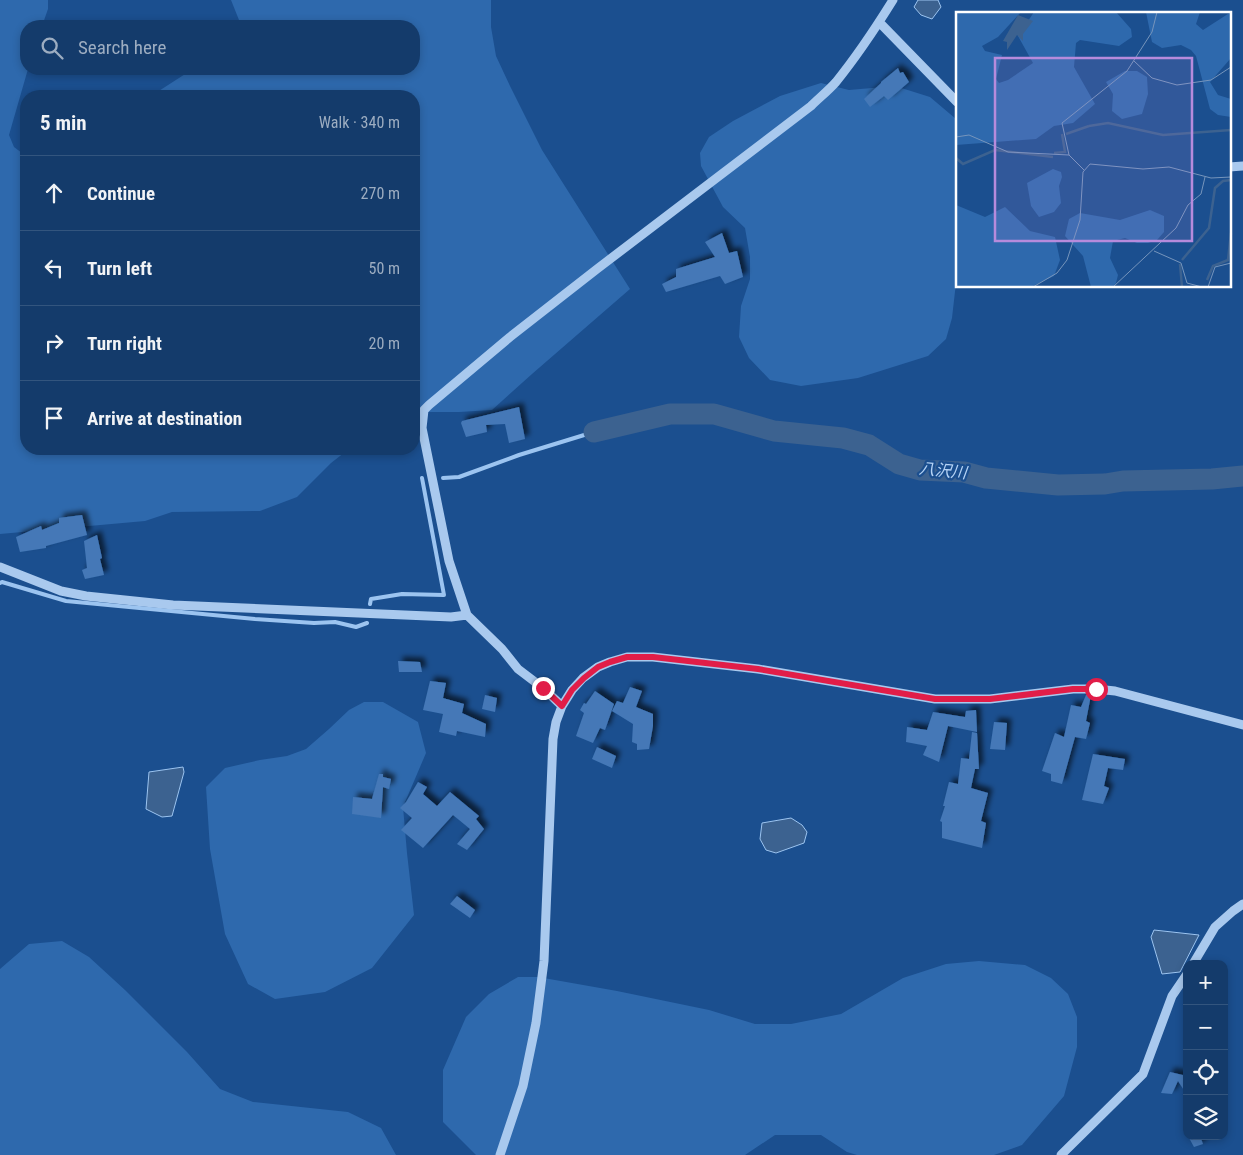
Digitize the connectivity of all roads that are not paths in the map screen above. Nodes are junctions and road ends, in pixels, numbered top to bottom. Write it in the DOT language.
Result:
graph roads {
  1 [pos="893,0"];
  2 [pos="879,22"];
  3 [pos="956,101"];
  4 [pos="1243,166"];
  5 [pos="1230,168"];
  6 [pos="0,567"];
  7 [pos="467,615"];
  8 [pos="562,706"];
  9 [pos="1243,725"];
  10 [pos="1243,904"];
  11 [pos="1195,960"];
  12 [pos="1183,980"];
  13 [pos="500,1155"];
  14 [pos="1061,1155"];
  1 -- 2 [label="street"];
  2 -- 3 [label="street"];
  2 -- 7 [label="street"];
  4 -- 5 [label="street"];
  6 -- 7 [label="street"];
  7 -- 8 [label="street"];
  8 -- 9 [label="street"];
  8 -- 13 [label="street"];
  10 -- 11 [label="street"];
  12 -- 14 [label="street"];
}
